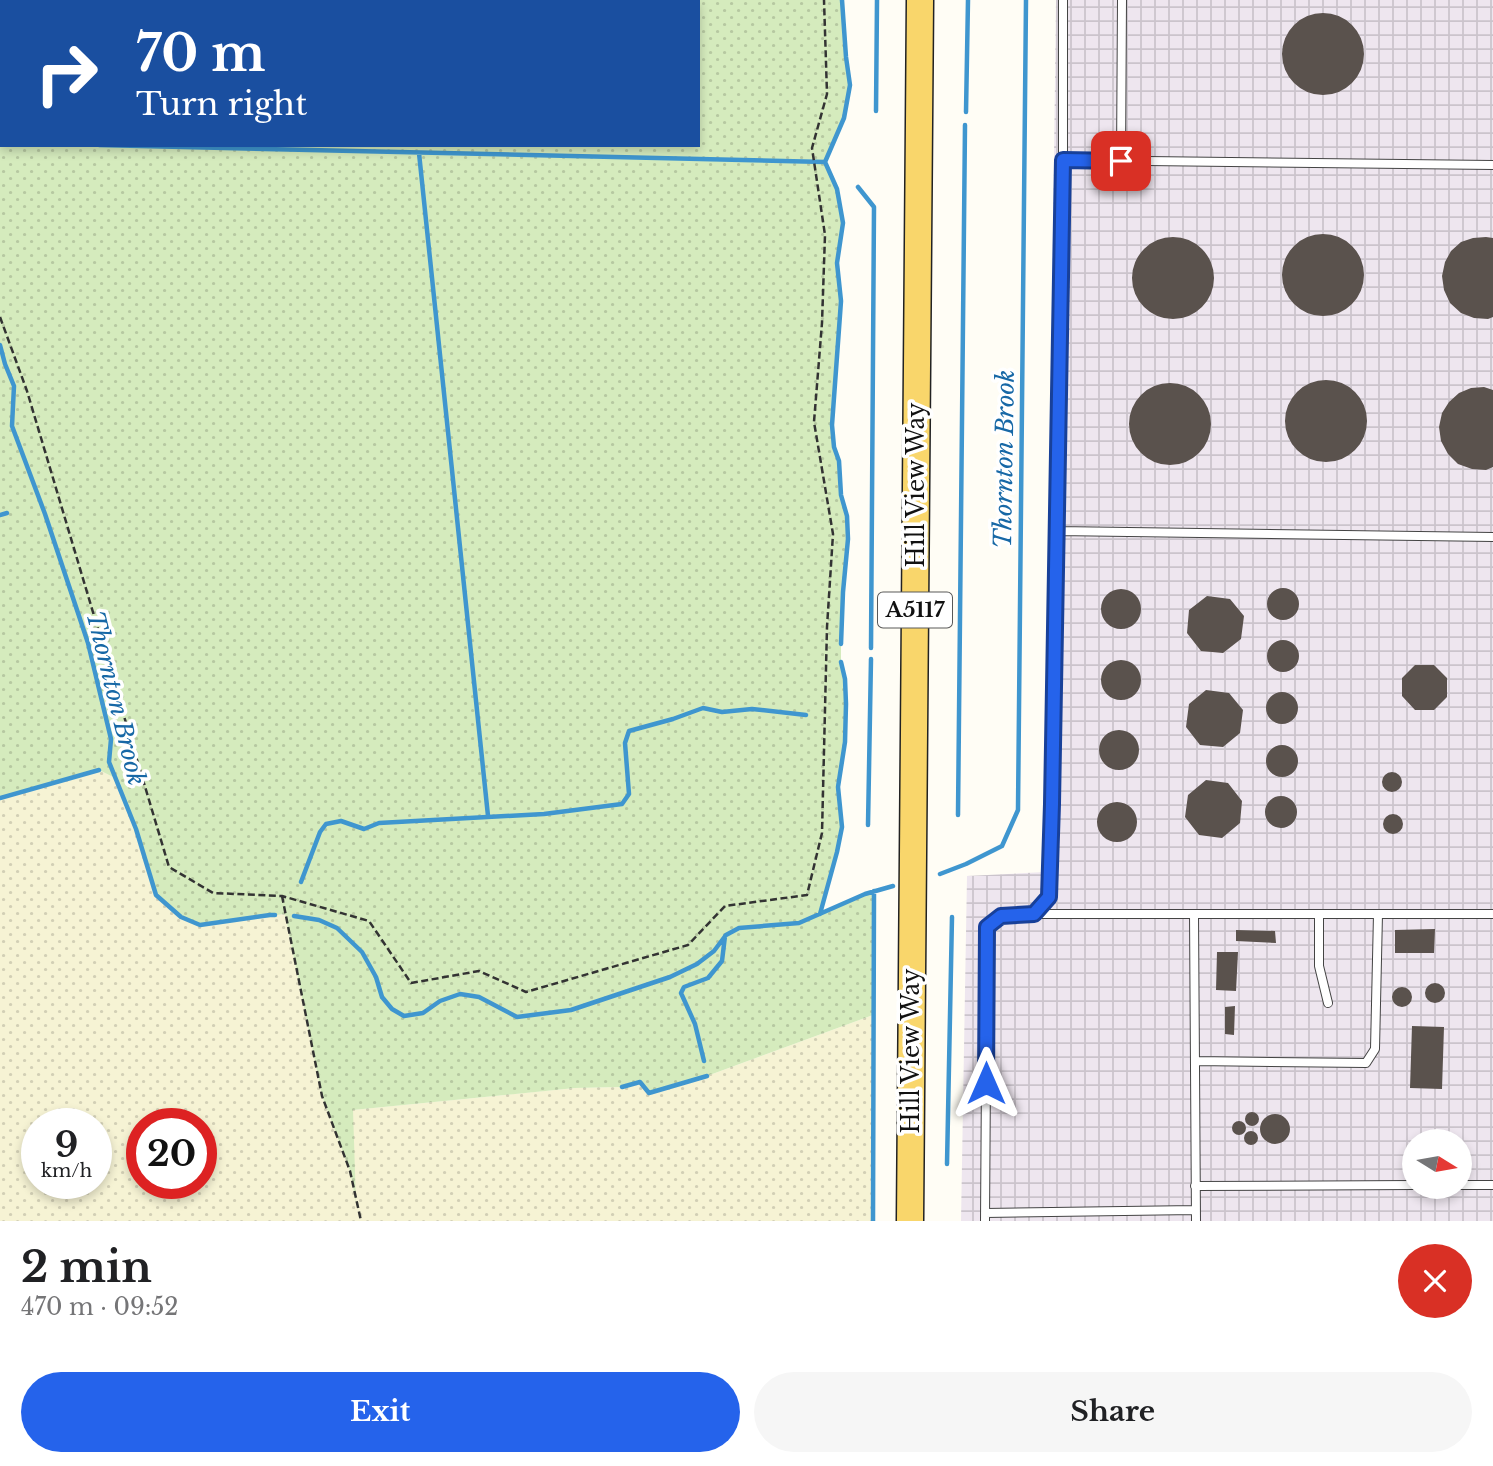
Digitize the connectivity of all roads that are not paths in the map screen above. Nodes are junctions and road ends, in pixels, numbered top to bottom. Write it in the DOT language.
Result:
graph roads {
  1 [pos="920,0"];
  2 [pos="1063,0"];
  3 [pos="1122,0"];
  4 [pos="1063,160"];
  5 [pos="1121,161"];
  6 [pos="1493,164"];
  7 [pos="1057,531"];
  8 [pos="1493,537"];
  9 [pos="1034,914"];
  10 [pos="1194,914"];
  11 [pos="1319,914"];
  12 [pos="1378,914"];
  13 [pos="1493,914"];
  14 [pos="1328,1003"];
  15 [pos="1195,1061"];
  16 [pos="1402,1185"];
  17 [pos="1472,1185"];
  18 [pos="1493,1185"];
  19 [pos="1195,1186"];
  20 [pos="1195,1210"];
  21 [pos="985,1217"];
  22 [pos="910,1221"];
  23 [pos="1196,1221"];
  1 -- 22 [label="main road, Hill View Way / A5117"];
  2 -- 4 [label="lane"];
  3 -- 5 [label="lane"];
  4 -- 5 [label="lane"];
  4 -- 7 [label="lane"];
  5 -- 6 [label="lane"];
  7 -- 8 [label="lane"];
  7 -- 9 [label="lane"];
  9 -- 10 [label="lane"];
  9 -- 21 [label="lane"];
  10 -- 11 [label="lane"];
  10 -- 15 [label="lane"];
  11 -- 12 [label="lane"];
  11 -- 14 [label="lane"];
  12 -- 13 [label="lane"];
  12 -- 15 [label="lane"];
  15 -- 19 [label="lane"];
  16 -- 19 [label="lane"];
  17 -- 18 [label="lane"];
  19 -- 20 [label="lane"];
  20 -- 21 [label="lane"];
  20 -- 23 [label="lane"];
}
